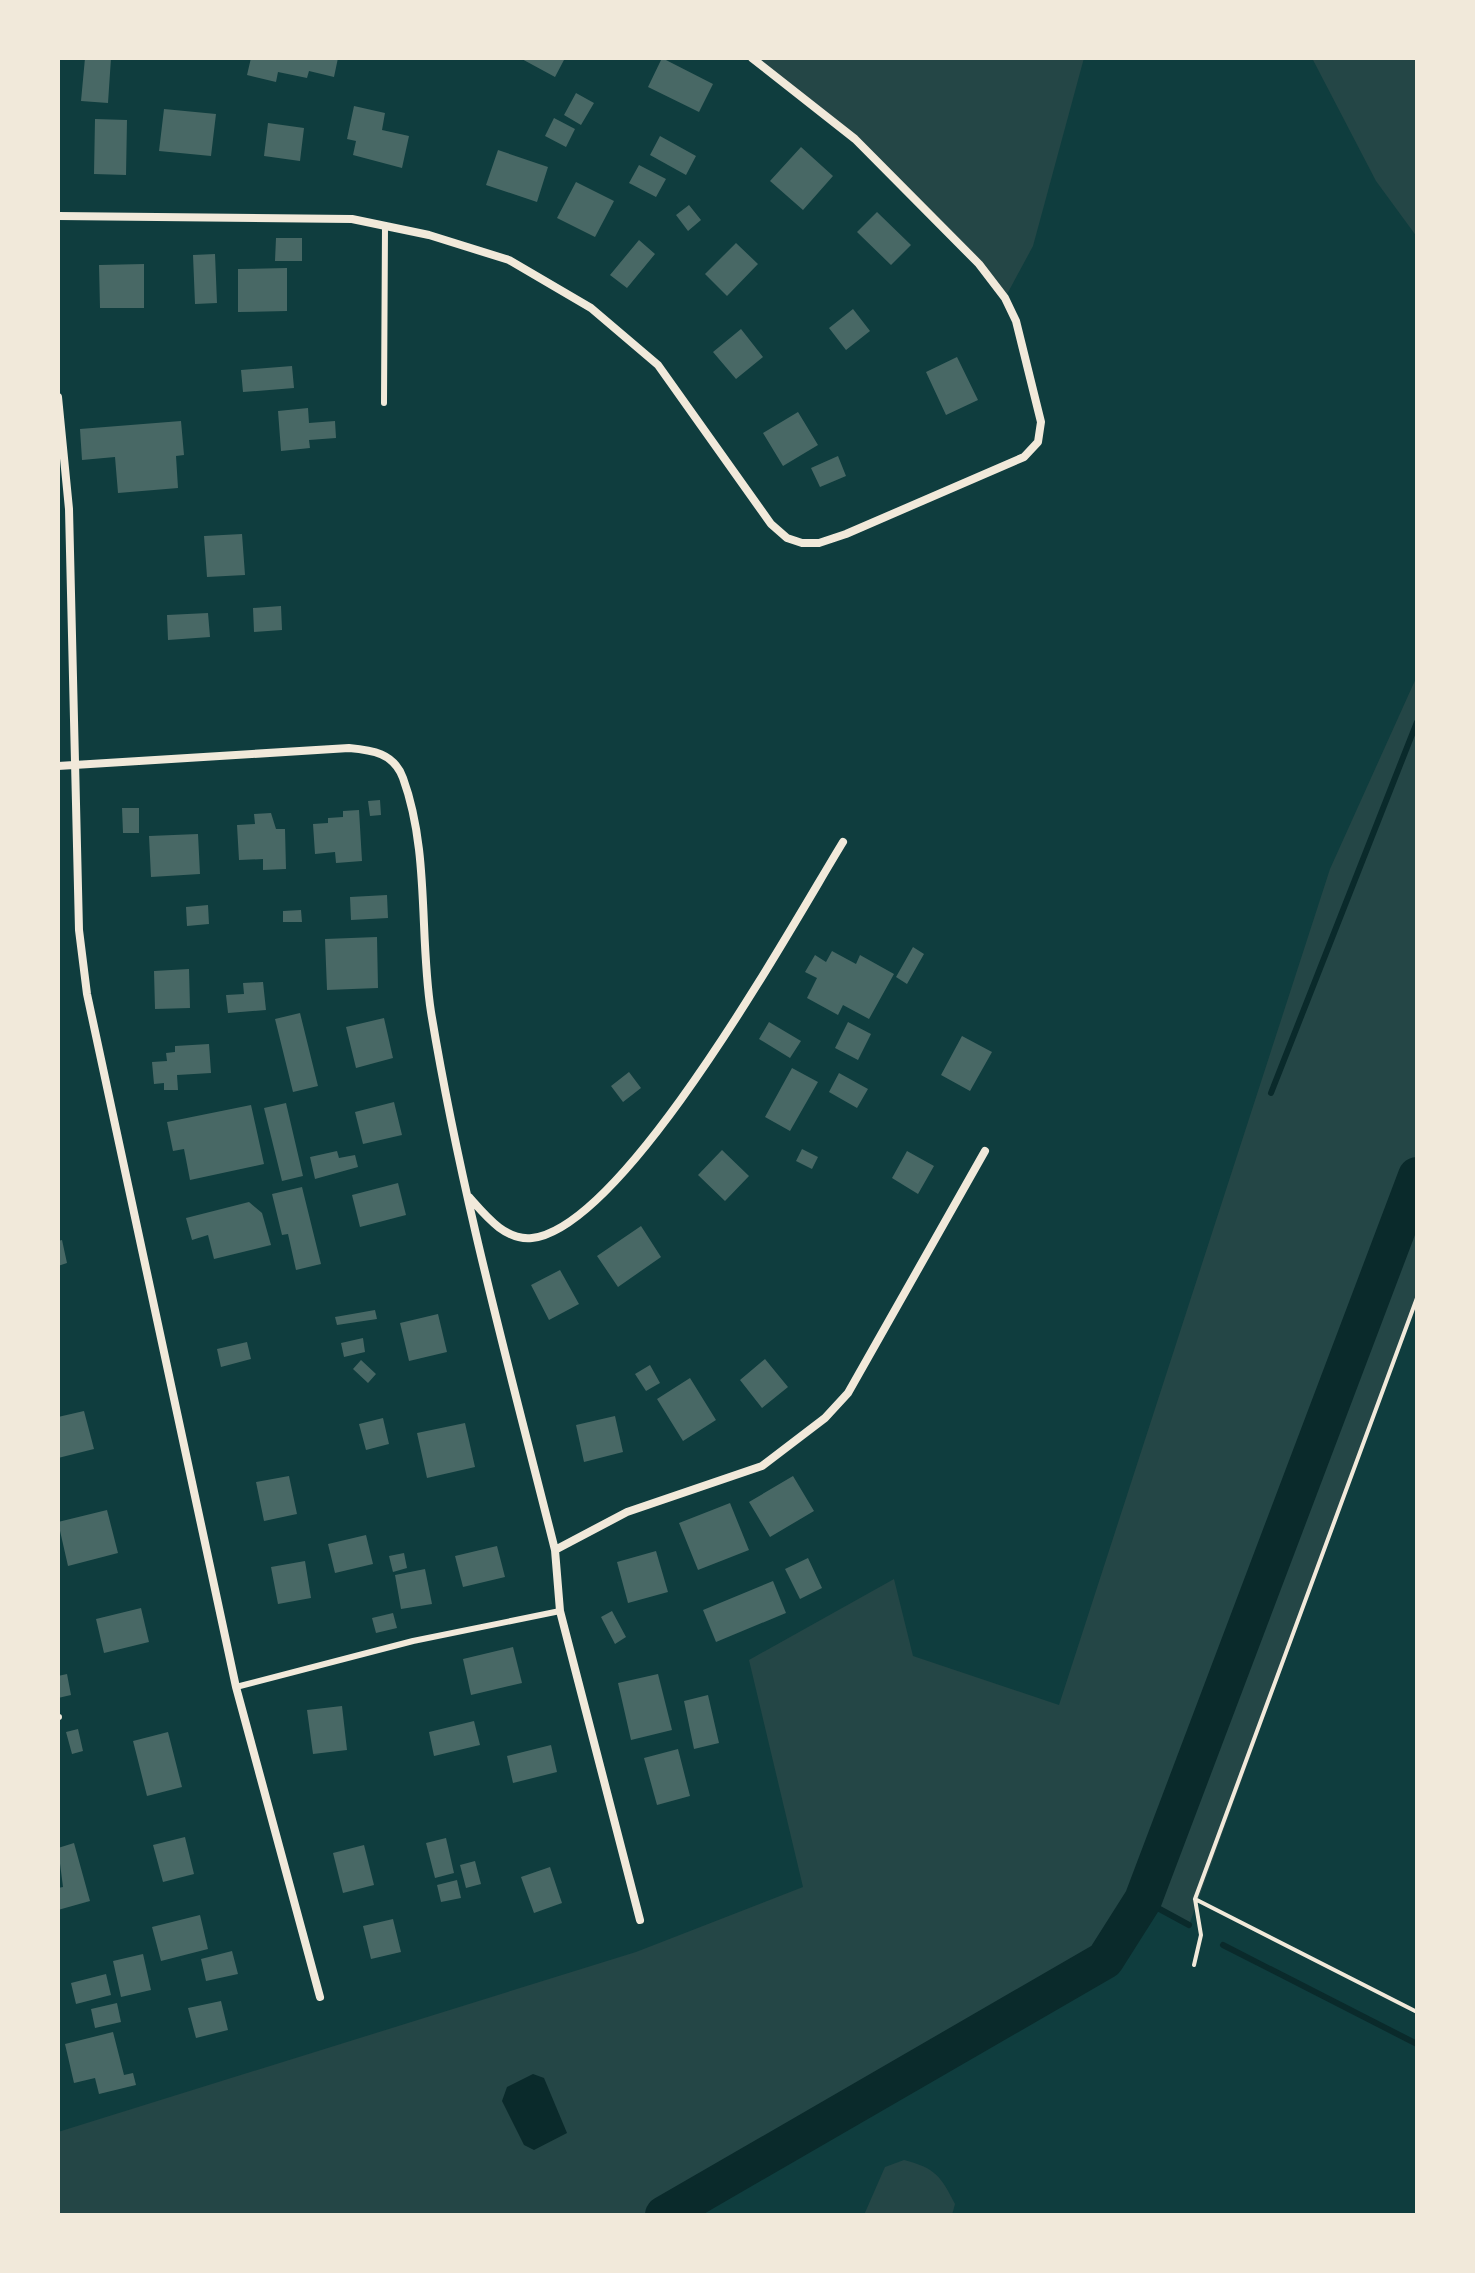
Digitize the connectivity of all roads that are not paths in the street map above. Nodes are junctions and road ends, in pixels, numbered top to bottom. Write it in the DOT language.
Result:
graph roads {
  1 [pos="752,58"];
  2 [pos="58,216"];
  3 [pos="385,226"];
  4 [pos="58,397"];
  5 [pos="384,403"];
  6 [pos="75,765"];
  7 [pos="58,766"];
  8 [pos="843,842"];
  9 [pos="985,1151"];
  10 [pos="465,1193"];
  11 [pos="555,1550"];
  12 [pos="560,1611"];
  13 [pos="236,1687"];
  14 [pos="640,1920"];
  15 [pos="320,1997"];
  1 -- 3 [label="street"];
  2 -- 3 [label="street"];
  3 -- 5 [label="lane"];
  4 -- 6 [label="street"];
  6 -- 7 [label="street"];
  6 -- 10 [label="street"];
  6 -- 13 [label="street"];
  8 -- 10 [label="street"];
  9 -- 11 [label="street"];
  10 -- 11 [label="street"];
  11 -- 12 [label="street"];
  12 -- 13 [label="lane"];
  12 -- 14 [label="street"];
  13 -- 15 [label="street"];
}
